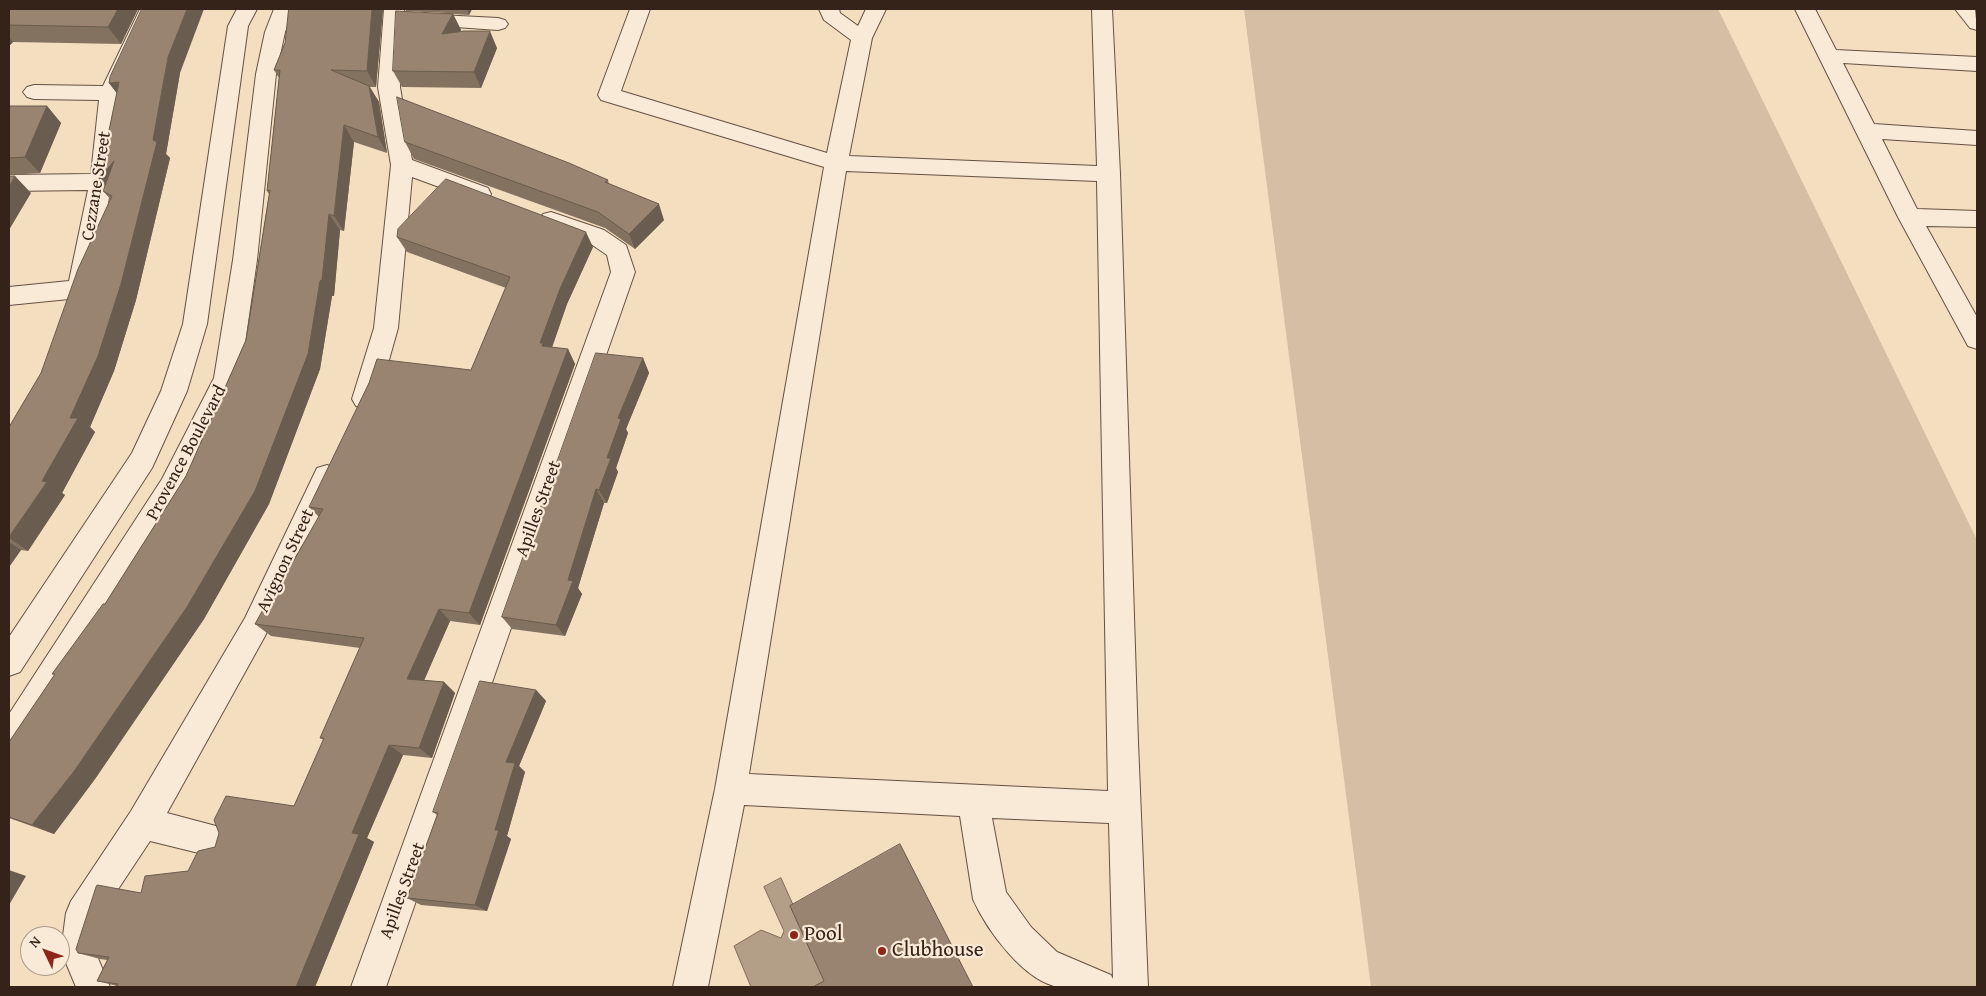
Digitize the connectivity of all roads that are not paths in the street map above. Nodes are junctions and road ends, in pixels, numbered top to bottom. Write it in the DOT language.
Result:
graph roads {
  1 [pos="150,9"];
  2 [pos="247,9"];
  3 [pos="284,9"];
  4 [pos="640,9"];
  5 [pos="829,9"];
  6 [pos="876,9"];
  7 [pos="1102,9"];
  8 [pos="1805,9"];
  9 [pos="1965,9"];
  10 [pos="393,14"];
  11 [pos="498,24"];
  12 [pos="1977,24"];
  13 [pos="862,38"];
  14 [pos="1828,56"];
  15 [pos="1977,64"];
  16 [pos="34,92"];
  17 [pos="110,93"];
  18 [pos="1866,131"];
  19 [pos="1977,138"];
  20 [pos="836,163"];
  21 [pos="402,165"];
  22 [pos="1109,174"];
  23 [pos="100,182"];
  24 [pos="9,183"];
  25 [pos="504,202"];
  26 [pos="531,212"];
  27 [pos="1910,217"];
  28 [pos="1977,219"];
  29 [pos="79,289"];
  30 [pos="9,296"];
  31 [pos="1968,309"];
  32 [pos="69,316"];
  33 [pos="1977,339"];
  34 [pos="353,422"];
  35 [pos="337,456"];
  36 [pos="9,662"];
  37 [pos="9,741"];
  38 [pos="731,789"];
  39 [pos="973,800"];
  40 [pos="1124,808"];
  41 [pos="143,823"];
  42 [pos="218,842"];
  43 [pos="93,987"];
  44 [pos="368,987"];
  45 [pos="690,987"];
  46 [pos="1099,987"];
  47 [pos="1131,987"];
  1 -- 17 [label="street, Cezzane Street"];
  2 -- 36 [label="street, Provence Boulevard"];
  3 -- 37 [label="street, Provence Boulevard"];
  4 -- 20 [label="street"];
  5 -- 13 [label="street"];
  6 -- 13 [label="street"];
  7 -- 22 [label="street"];
  8 -- 14 [label="street"];
  9 -- 12 [label="street"];
  10 -- 11 [label="street"];
  10 -- 21 [label="street"];
  13 -- 20 [label="street"];
  14 -- 15 [label="street"];
  14 -- 18 [label="street"];
  16 -- 17 [label="street"];
  17 -- 23 [label="street, Cezzane Street"];
  18 -- 19 [label="street"];
  18 -- 27 [label="street"];
  20 -- 22 [label="street"];
  20 -- 38 [label="street"];
  21 -- 25 [label="street"];
  21 -- 34 [label="street"];
  22 -- 40 [label="street"];
  23 -- 24 [label="street"];
  23 -- 29 [label="street, Cezzane Street"];
  26 -- 44 [label="street, Apilles Street"];
  27 -- 28 [label="street"];
  27 -- 31 [label="street"];
  29 -- 30 [label="street"];
  29 -- 32 [label="street, Cezzane Street"];
  31 -- 33 [label="street"];
  35 -- 41 [label="street, Avignon Street"];
  38 -- 39 [label="street"];
  38 -- 45 [label="street"];
  39 -- 40 [label="street"];
  39 -- 46 [label="street"];
  40 -- 47 [label="street"];
  41 -- 42 [label="street"];
  41 -- 43 [label="street, Avignon Street"];
}
